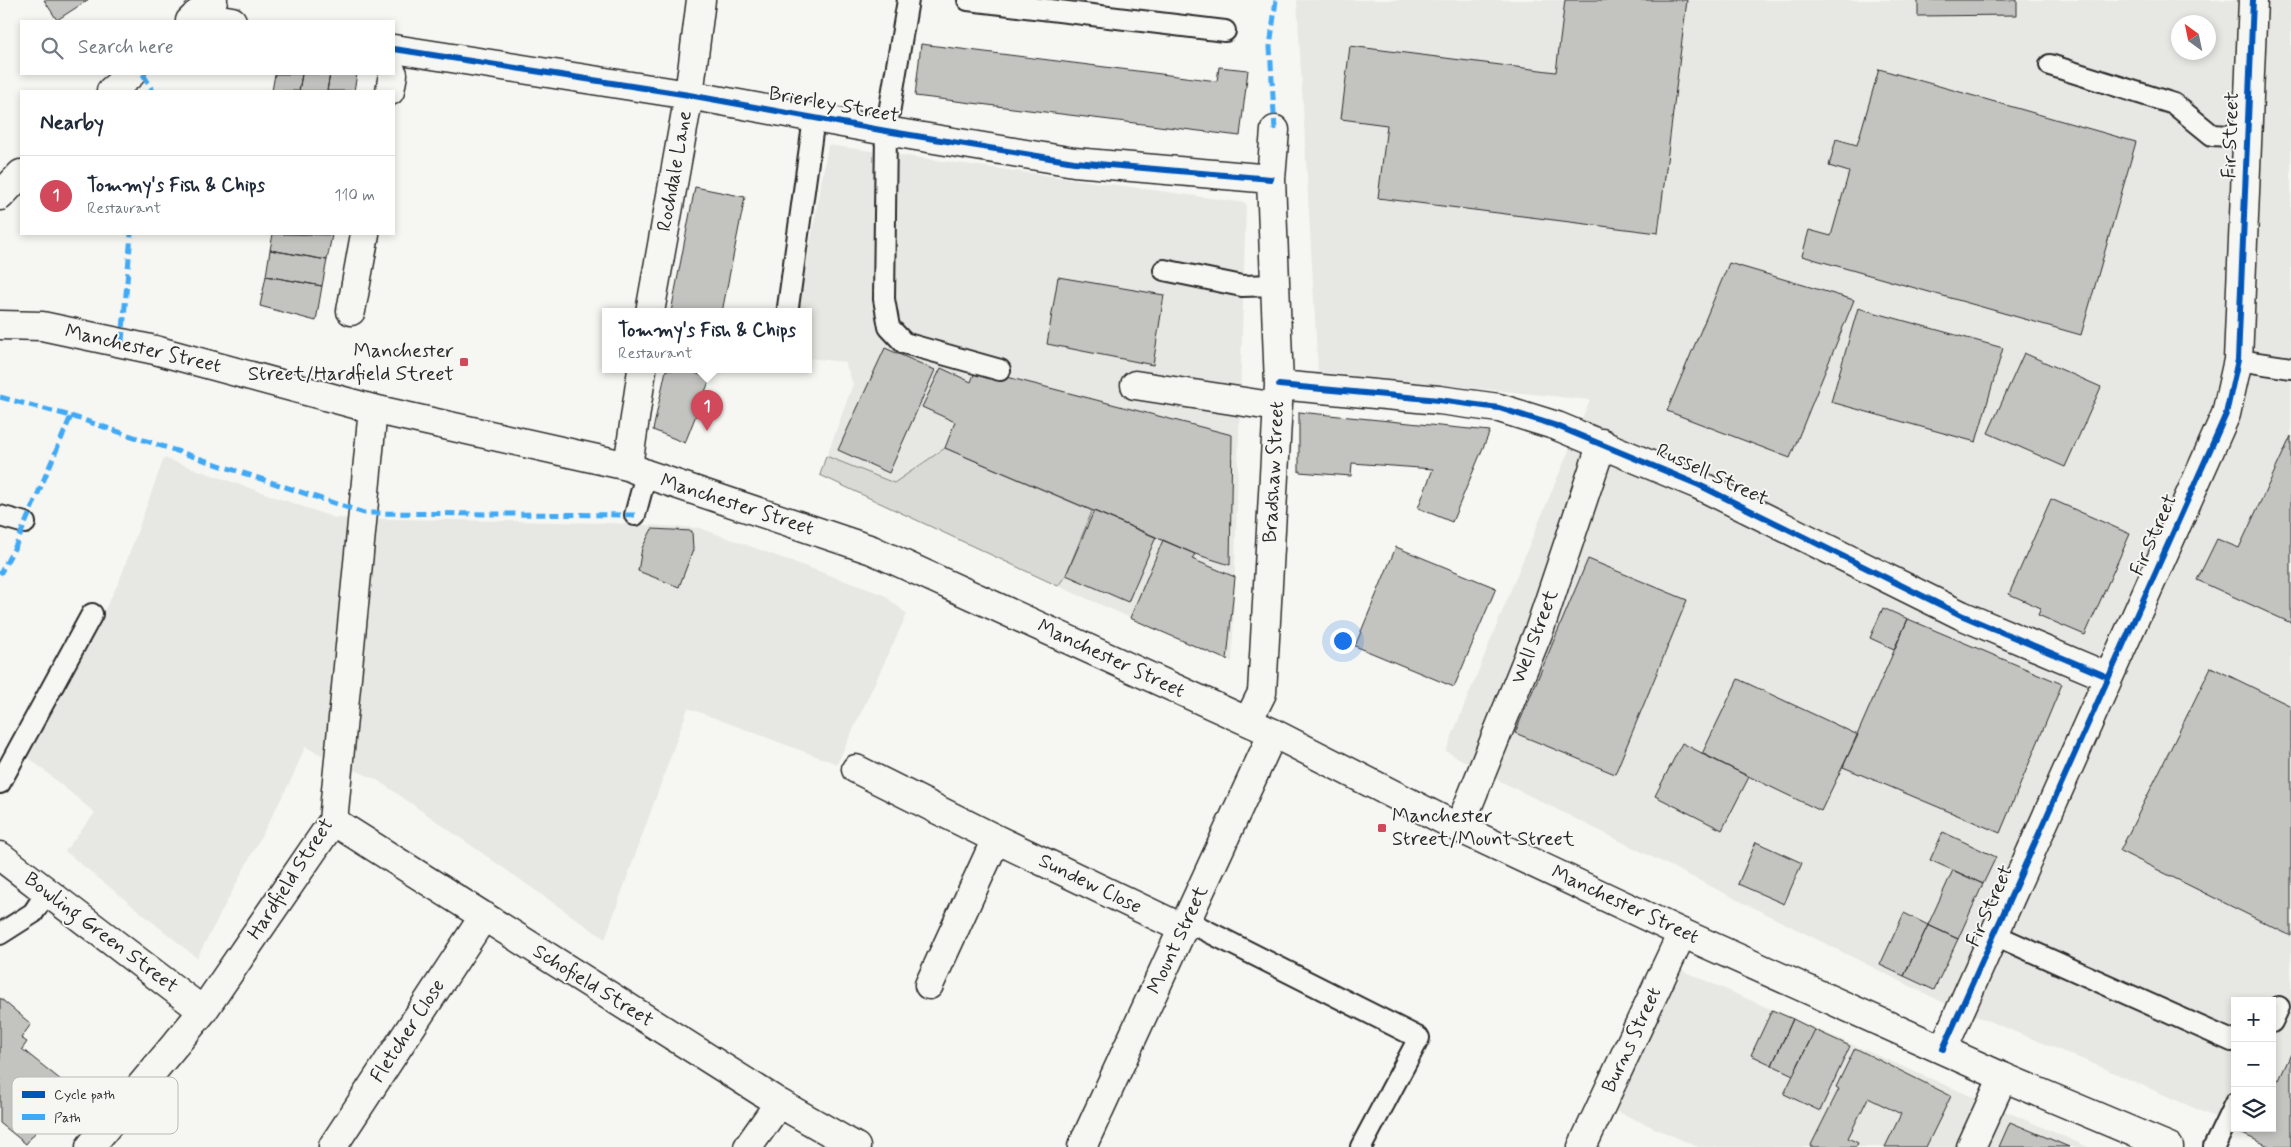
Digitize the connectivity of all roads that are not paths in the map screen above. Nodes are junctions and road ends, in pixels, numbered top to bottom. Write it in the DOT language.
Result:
graph roads {
  1 [pos="701,0"];
  2 [pos="908,0"];
  3 [pos="968,0"];
  4 [pos="2253,0"];
  5 [pos="200,12"];
  6 [pos="228,20"];
  7 [pos="1225,31"];
  8 [pos="395,60"];
  9 [pos="2050,65"];
  10 [pos="129,75"];
  11 [pos="392,75"];
  12 [pos="112,90"];
  13 [pos="390,90"];
  14 [pos="689,95"];
  15 [pos="814,118"];
  16 [pos="1275,130"];
  17 [pos="886,131"];
  18 [pos="2247,137"];
  19 [pos="20,175"];
  20 [pos="1271,179"];
  21 [pos="0,196"];
  22 [pos="365,235"];
  23 [pos="1164,270"];
  24 [pos="1275,285"];
  25 [pos="651,308"];
  26 [pos="788,308"];
  27 [pos="351,311"];
  28 [pos="0,325"];
  29 [pos="2238,360"];
  30 [pos="2291,368"];
  31 [pos="1000,370"];
  32 [pos="642,373"];
  33 [pos="1135,385"];
  34 [pos="1278,396"];
  35 [pos="373,409"];
  36 [pos="1602,443"];
  37 [pos="637,470"];
  38 [pos="635,515"];
  39 [pos="0,516"];
  40 [pos="25,523"];
  41 [pos="92,614"];
  42 [pos="2108,677"];
  43 [pos="1248,721"];
  44 [pos="1273,733"];
  45 [pos="856,769"];
  46 [pos="0,782"];
  47 [pos="333,821"];
  48 [pos="1459,828"];
  49 [pos="996,839"];
  50 [pos="0,856"];
  51 [pos="47,892"];
  52 [pos="484,916"];
  53 [pos="1186,925"];
  54 [pos="1682,932"];
  55 [pos="0,934"];
  56 [pos="1995,935"];
  57 [pos="928,985"];
  58 [pos="203,1011"];
  59 [pos="2231,1041"];
  60 [pos="1942,1049"];
  61 [pos="148,1077"];
  62 [pos="2003,1077"];
  63 [pos="779,1103"];
  64 [pos="2231,1111"];
  65 [pos="101,1134"];
  66 [pos="333,1146"];
  67 [pos="90,1147"];
  68 [pos="748,1147"];
  69 [pos="856,1147"];
  70 [pos="1082,1147"];
  71 [pos="1361,1147"];
  72 [pos="1582,1147"];
  73 [pos="1971,1147"];
  74 [pos="2169,1147"];
  75 [pos="2214,1147"];
  1 -- 14 [label="street, Rochdale Lane"];
  2 -- 17 [label="lane"];
  3 -- 7 [label="lane"];
  4 -- 18 [label="street, Fir Street"];
  5 -- 6 [label="street"];
  8 -- 14 [label="street, Brierley Street"];
  9 -- 18 [label="lane"];
  10 -- 12 [label="street"];
  11 -- 13 [label="street"];
  14 -- 15 [label="street, Brierley Street"];
  14 -- 25 [label="street, Rochdale Lane"];
  15 -- 17 [label="street, Brierley Street"];
  15 -- 26 [label="lane"];
  16 -- 20 [label="street, Bradshaw Street"];
  17 -- 20 [label="street, Brierley Street"];
  17 -- 31 [label="lane"];
  18 -- 29 [label="street, Fir Street"];
  19 -- 21 [label="street"];
  20 -- 24 [label="street, Bradshaw Street"];
  22 -- 27 [label="street"];
  23 -- 24 [label="lane"];
  24 -- 34 [label="street, Bradshaw Street"];
  28 -- 35 [label="street, Manchester Street"];
  29 -- 30 [label="lane"];
  29 -- 42 [label="street, Fir Street"];
  32 -- 37 [label="street"];
  33 -- 34 [label="street, Russell Street"];
  34 -- 36 [label="street, Russell Street"];
  34 -- 43 [label="street, Bradshaw Street"];
  35 -- 37 [label="street, Manchester Street"];
  35 -- 47 [label="street, Hardfield Street"];
  36 -- 42 [label="street, Russell Street"];
  36 -- 48 [label="street, Well Street"];
  37 -- 38 [label="lane"];
  37 -- 43 [label="street, Manchester Street"];
  39 -- 40 [label="lane"];
  41 -- 46 [label="lane"];
  42 -- 56 [label="street, Fir Street"];
  43 -- 44 [label="street, Manchester Street"];
  44 -- 48 [label="street, Manchester Street"];
  44 -- 53 [label="street, Mount Street"];
  45 -- 49 [label="street, Sundew Close"];
  47 -- 52 [label="street, Schofield Street"];
  47 -- 58 [label="street, Hardfield Street"];
  48 -- 54 [label="street, Manchester Street"];
  49 -- 53 [label="street, Sundew Close"];
  49 -- 57 [label="street"];
  50 -- 51 [label="street, Bowling Green Street"];
  51 -- 55 [label="lane"];
  51 -- 58 [label="street, Bowling Green Street"];
  52 -- 63 [label="street, Schofield Street"];
  52 -- 66 [label="street, Fletcher Close"];
  53 -- 70 [label="street, Mount Street"];
  53 -- 71 [label="lane"];
  54 -- 60 [label="street, Manchester Street"];
  54 -- 72 [label="street, Burns Street"];
  56 -- 59 [label="lane"];
  56 -- 60 [label="street, Fir Street"];
  58 -- 61 [label="street, Hardfield Street"];
  60 -- 62 [label="street, Manchester Street"];
  62 -- 73 [label="street"];
  62 -- 74 [label="street, Manchester Street"];
  63 -- 68 [label="street"];
  63 -- 69 [label="street, Schofield Street"];
  64 -- 75 [label="lane"];
  65 -- 67 [label="street, Hardfield Street"];
}
